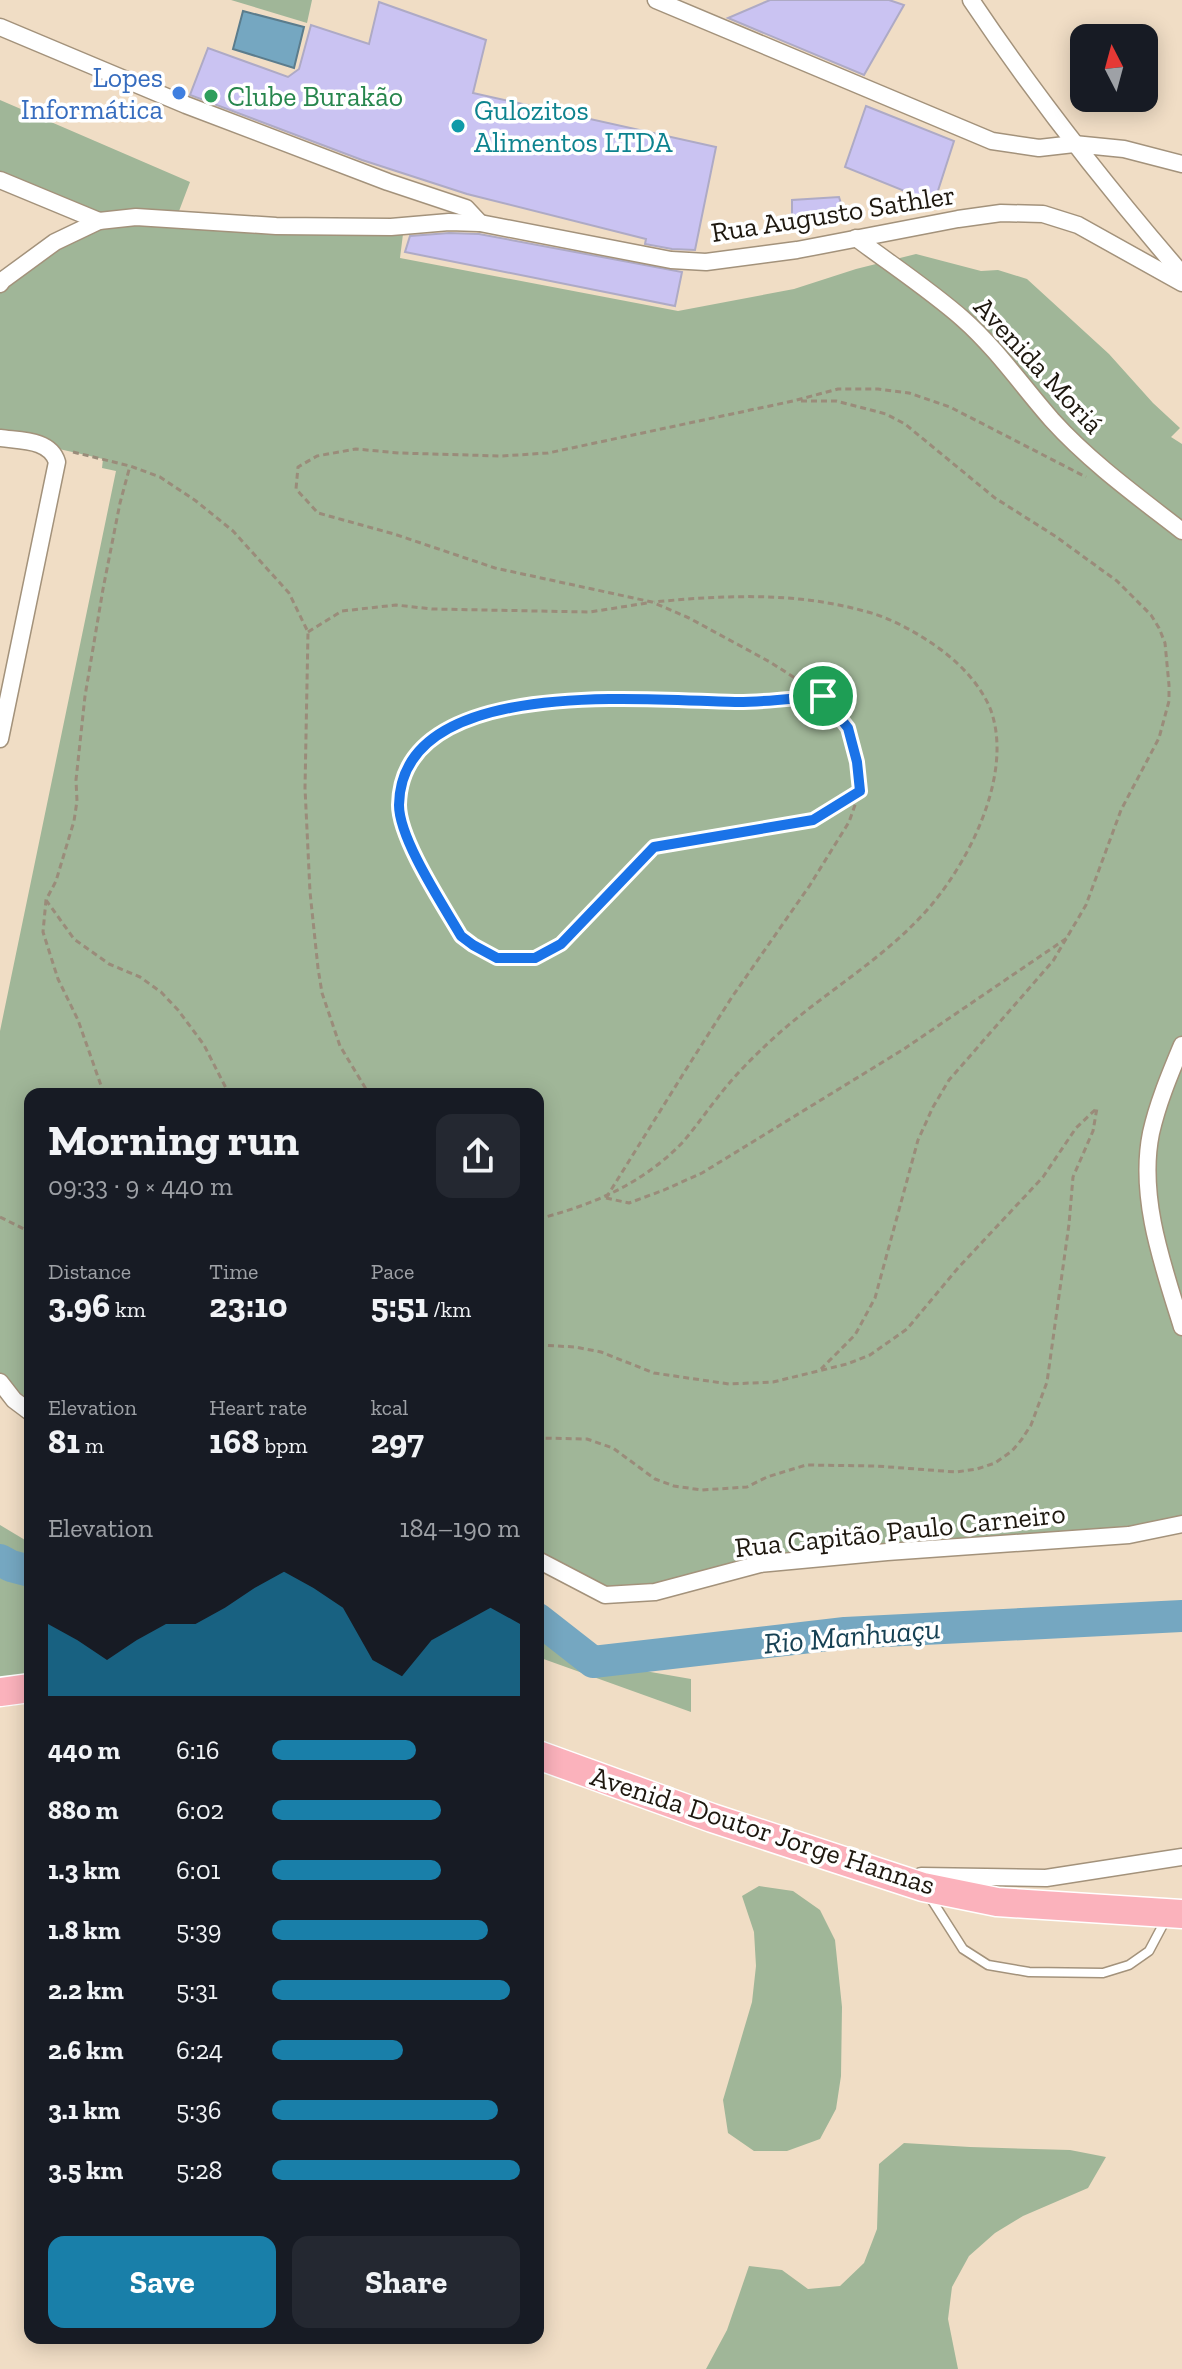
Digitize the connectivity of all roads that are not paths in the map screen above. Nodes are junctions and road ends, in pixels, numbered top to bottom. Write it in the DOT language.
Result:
graph roads {
  1 [pos="656,0"];
  2 [pos="971,0"];
  3 [pos="0,27"];
  4 [pos="1074,144"];
  5 [pos="1182,164"];
  6 [pos="0,180"];
  7 [pos="99,221"];
  8 [pos="480,223"];
  9 [pos="856,238"];
  10 [pos="1182,274"];
  11 [pos="1182,283"];
  12 [pos="0,284"];
  13 [pos="0,438"];
  14 [pos="1182,531"];
  15 [pos="0,739"];
  16 [pos="1182,1045"];
  17 [pos="1182,1327"];
  18 [pos="0,1382"];
  19 [pos="24,1408"];
  20 [pos="1182,1524"];
  21 [pos="544,1565"];
  22 [pos="24,1689"];
  23 [pos="0,1692"];
  24 [pos="544,1757"];
  25 [pos="1182,1857"];
  26 [pos="910,1883"];
  27 [pos="1175,1914"];
  1 -- 4 [label="street"];
  2 -- 4 [label="street"];
  3 -- 8 [label="street"];
  4 -- 5 [label="street"];
  4 -- 10 [label="street"];
  6 -- 7 [label="street"];
  7 -- 8 [label="street"];
  7 -- 12 [label="street"];
  8 -- 9 [label="street, Rua Augusto Sathler"];
  9 -- 11 [label="street, Rua Augusto Sathler"];
  9 -- 14 [label="street, Avenida Moriá"];
  13 -- 15 [label="street"];
  16 -- 17 [label="street"];
  18 -- 19 [label="street"];
  20 -- 21 [label="street, Rua Capitão Paulo Carneiro"];
  22 -- 23 [label="highway"];
  24 -- 26 [label="highway, Avenida Doutor Jorge Hannas"];
  25 -- 26 [label="street"];
  26 -- 27 [label="highway, Avenida Doutor Jorge Hannas"];
  26 -- 27 [label="lane"];
}
